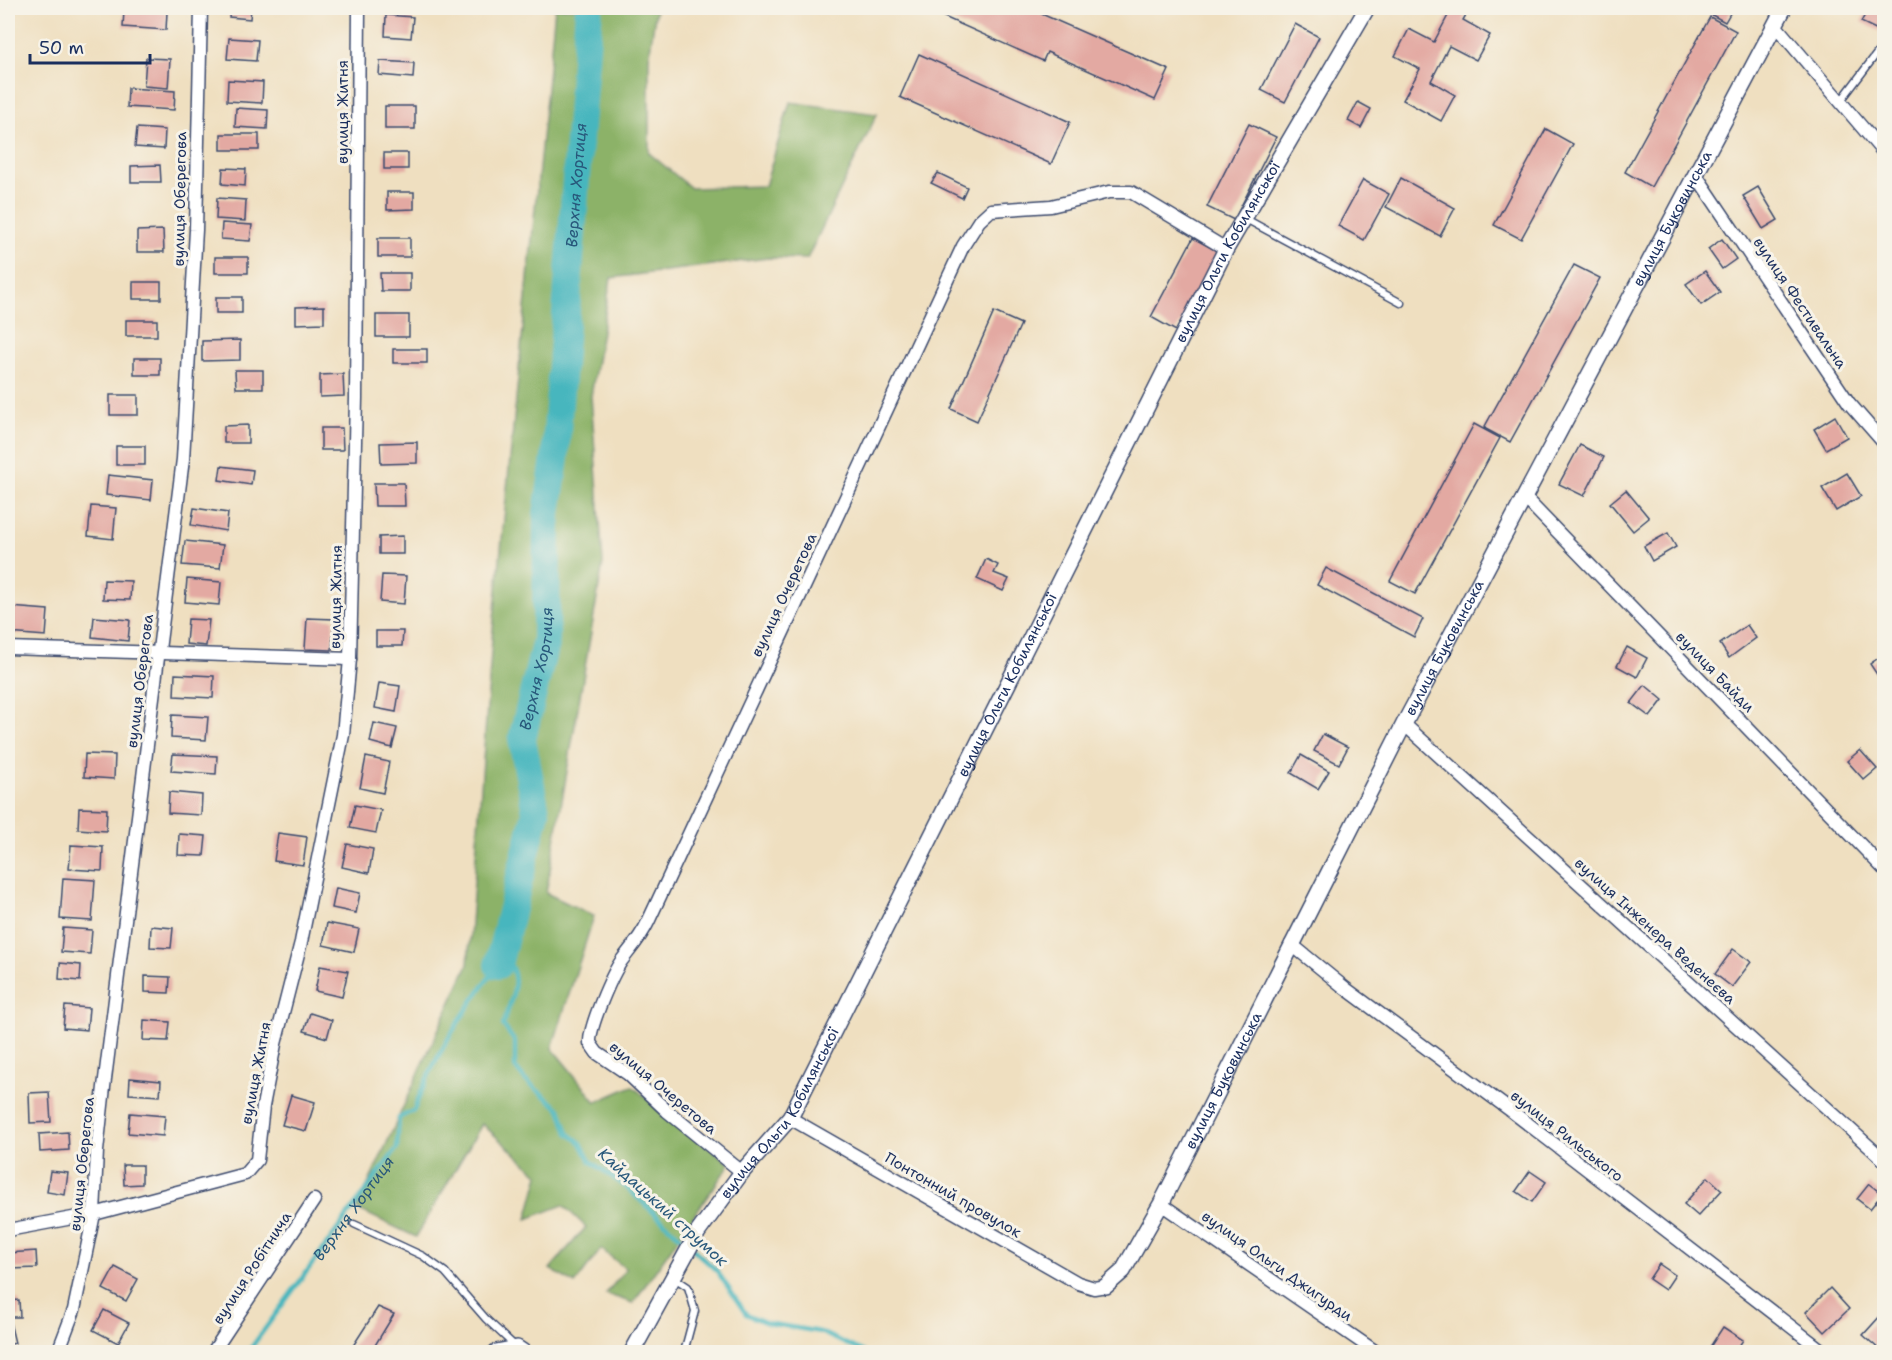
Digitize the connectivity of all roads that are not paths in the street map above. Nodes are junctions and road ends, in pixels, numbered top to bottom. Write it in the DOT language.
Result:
graph roads {
  1 [pos="201,8"];
  2 [pos="359,8"];
  3 [pos="1367,8"];
  4 [pos="1784,8"];
  5 [pos="1774,25"];
  6 [pos="1884,44"];
  7 [pos="1839,102"];
  8 [pos="1884,153"];
  9 [pos="1696,176"];
  10 [pos="1244,218"];
  11 [pos="1226,249"];
  12 [pos="1401,303"];
  13 [pos="1884,443"];
  14 [pos="1524,497"];
  15 [pos="8,648"];
  16 [pos="158,655"];
  17 [pos="350,659"];
  18 [pos="1404,724"];
  19 [pos="1884,869"];
  20 [pos="1291,944"];
  21 [pos="790,1118"];
  22 [pos="1884,1160"];
  23 [pos="742,1172"];
  24 [pos="314,1200"];
  25 [pos="1161,1204"];
  26 [pos="94,1214"];
  27 [pos="354,1224"];
  28 [pos="8,1230"];
  29 [pos="676,1270"];
  30 [pos="1106,1286"];
  31 [pos="520,1350"];
  32 [pos="58,1353"];
  33 [pos="213,1353"];
  34 [pos="496,1353"];
  35 [pos="632,1353"];
  36 [pos="684,1353"];
  37 [pos="1376,1353"];
  38 [pos="1824,1353"];
  1 -- 16 [label="street, вулиця Оберегова"];
  2 -- 17 [label="street, вулиця Житня"];
  3 -- 10 [label="street, вулиця Ольги Кобилянської"];
  4 -- 5 [label="street, вулиця Буковинська"];
  5 -- 7 [label="street"];
  5 -- 9 [label="street, вулиця Буковинська"];
  6 -- 7 [label="lane"];
  7 -- 8 [label="street"];
  9 -- 13 [label="street, вулиця Фестивальна"];
  9 -- 14 [label="street, вулиця Буковинська"];
  10 -- 11 [label="street, вулиця Ольги Кобилянської"];
  10 -- 12 [label="lane"];
  11 -- 21 [label="street, вулиця Ольги Кобилянської"];
  11 -- 23 [label="street, вулиця Очеретова"];
  14 -- 18 [label="street, вулиця Буковинська"];
  14 -- 19 [label="street, вулиця Байди"];
  15 -- 16 [label="street"];
  16 -- 17 [label="street"];
  16 -- 26 [label="street, вулиця Оберегова"];
  17 -- 26 [label="street, вулиця Житня"];
  18 -- 20 [label="street, вулиця Буковинська"];
  18 -- 22 [label="street, вулиця Інженера Веденеєва"];
  20 -- 25 [label="street, вулиця Буковинська"];
  20 -- 38 [label="street, вулиця Рильського"];
  21 -- 23 [label="street, вулиця Ольги Кобилянської"];
  21 -- 30 [label="street, Понтонний провулок"];
  23 -- 29 [label="street, вулиця Ольги Кобилянської"];
  24 -- 33 [label="street, вулиця Робітнича"];
  25 -- 30 [label="street, вулиця Буковинська"];
  25 -- 37 [label="street, вулиця Ольги Джигурди"];
  26 -- 28 [label="street"];
  26 -- 32 [label="street, вулиця Оберегова"];
  27 -- 31 [label="lane"];
  29 -- 35 [label="street, вулиця Ольги Кобилянської"];
  29 -- 36 [label="lane"];
  31 -- 34 [label="street"];
}
